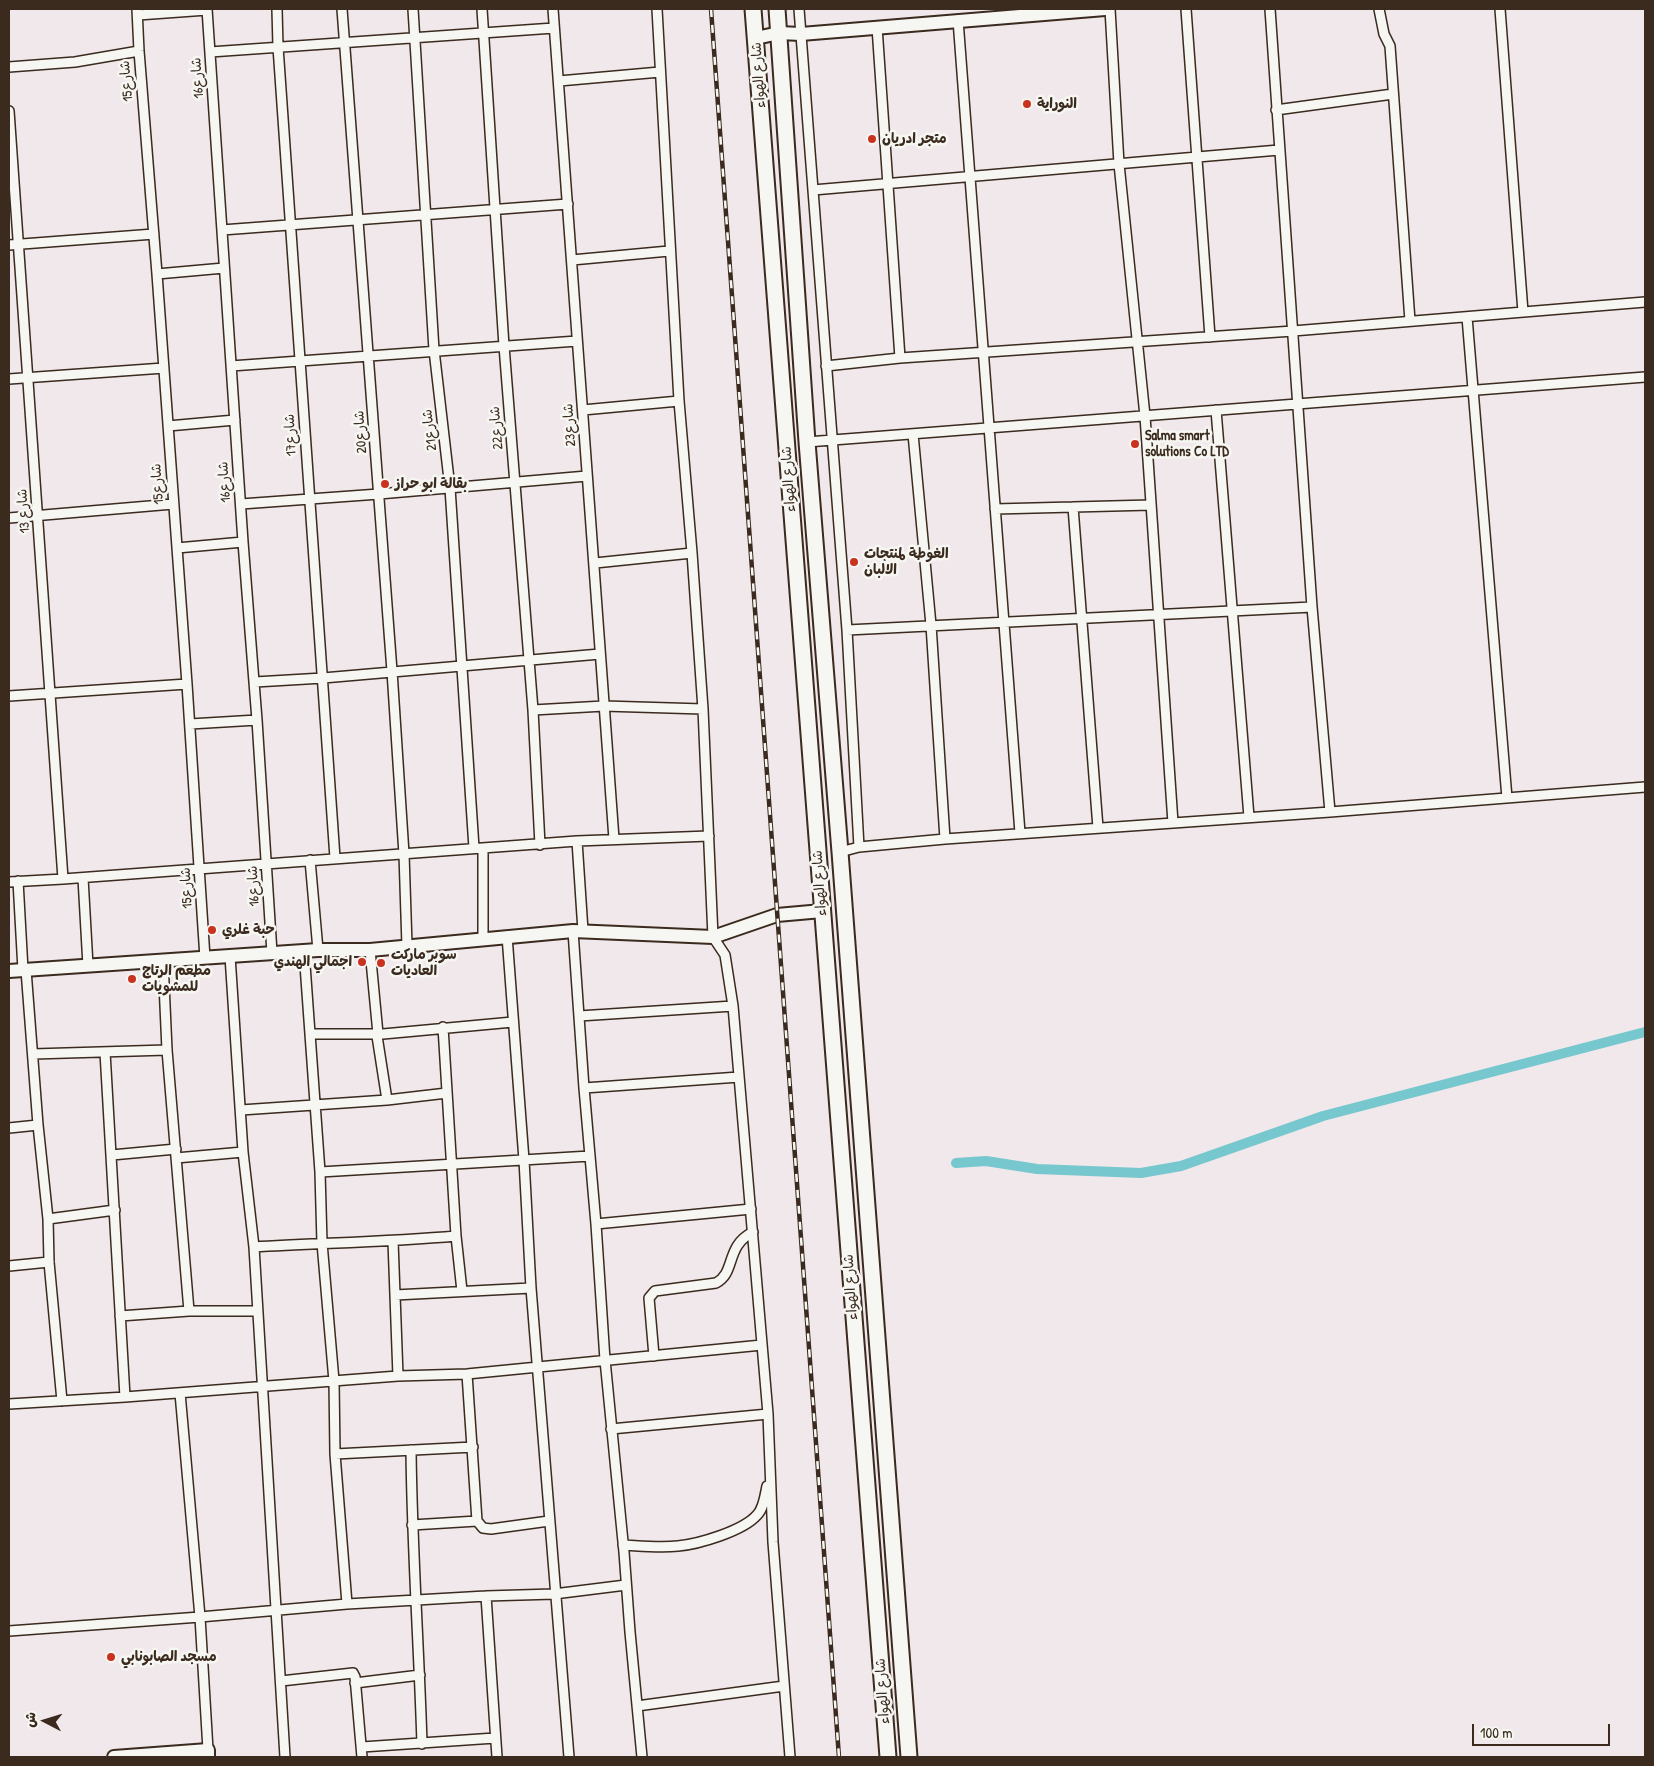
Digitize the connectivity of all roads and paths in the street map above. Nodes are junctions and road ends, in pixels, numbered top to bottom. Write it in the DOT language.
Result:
graph roads {
  1 [pos="277,9"];
  2 [pos="342,9"];
  3 [pos="413,9"];
  4 [pos="482,9"];
  5 [pos="553,9"];
  6 [pos="656,9"];
  7 [pos="753,9"];
  8 [pos="777,9"];
  9 [pos="799,9"];
  10 [pos="1106,9"];
  11 [pos="1110,9"];
  12 [pos="1186,9"];
  13 [pos="1270,9"];
  14 [pos="1379,9"];
  15 [pos="1500,9"];
  16 [pos="207,10"];
  17 [pos="137,12"];
  18 [pos="1030,12"];
  19 [pos="958,20"];
  20 [pos="877,27"];
  21 [pos="554,28"];
  22 [pos="779,33"];
  23 [pos="484,34"];
  24 [pos="801,34"];
  25 [pos="416,37"];
  26 [pos="756,38"];
  27 [pos="344,42"];
  28 [pos="278,48"];
  29 [pos="139,51"];
  30 [pos="210,52"];
  31 [pos="9,67"];
  32 [pos="660,72"];
  33 [pos="559,81"];
  34 [pos="1393,94"];
  35 [pos="1276,110"];
  36 [pos="9,111"];
  37 [pos="1279,150"];
  38 [pos="1196,157"];
  39 [pos="1119,164"];
  40 [pos="970,177"];
  41 [pos="889,184"];
  42 [pos="813,190"];
  43 [pos="568,204"];
  44 [pos="495,210"];
  45 [pos="426,215"];
  46 [pos="359,221"];
  47 [pos="290,225"];
  48 [pos="222,230"];
  49 [pos="154,234"];
  50 [pos="19,244"];
  51 [pos="9,245"];
  52 [pos="669,251"];
  53 [pos="572,260"];
  54 [pos="224,268"];
  55 [pos="157,274"];
  56 [pos="1645,302"];
  57 [pos="1523,312"];
  58 [pos="1467,317"];
  59 [pos="1410,321"];
  60 [pos="1293,331"];
  61 [pos="1210,336"];
  62 [pos="577,341"];
  63 [pos="1138,341"];
  64 [pos="504,346"];
  65 [pos="434,350"];
  66 [pos="984,354"];
  67 [pos="369,355"];
  68 [pos="900,358"];
  69 [pos="301,360"];
  70 [pos="231,366"];
  71 [pos="826,366"];
  72 [pos="164,368"];
  73 [pos="28,377"];
  74 [pos="1645,377"];
  75 [pos="9,379"];
  76 [pos="1473,391"];
  77 [pos="679,401"];
  78 [pos="1298,404"];
  79 [pos="583,410"];
  80 [pos="1216,410"];
  81 [pos="1145,416"];
  82 [pos="235,420"];
  83 [pos="168,426"];
  84 [pos="989,428"];
  85 [pos="913,434"];
  86 [pos="832,440"];
  87 [pos="807,442"];
  88 [pos="587,476"];
  89 [pos="516,482"];
  90 [pos="450,488"];
  91 [pos="379,494"];
  92 [pos="309,498"];
  93 [pos="173,504"];
  94 [pos="241,504"];
  95 [pos="1151,506"];
  96 [pos="1073,507"];
  97 [pos="995,509"];
  98 [pos="38,516"];
  99 [pos="9,518"];
  100 [pos="243,542"];
  101 [pos="177,548"];
  102 [pos="692,554"];
  103 [pos="595,562"];
  104 [pos="1312,607"];
  105 [pos="1232,610"];
  106 [pos="1158,614"];
  107 [pos="1082,618"];
  108 [pos="1004,622"];
  109 [pos="932,625"];
  110 [pos="847,630"];
  111 [pos="600,654"];
  112 [pos="528,660"];
  113 [pos="461,665"];
  114 [pos="392,671"];
  115 [pos="324,678"];
  116 [pos="255,682"];
  117 [pos="187,684"];
  118 [pos="50,692"];
  119 [pos="9,696"];
  120 [pos="604,706"];
  121 [pos="703,709"];
  122 [pos="533,710"];
  123 [pos="257,720"];
  124 [pos="190,724"];
  125 [pos="1645,787"];
  126 [pos="1508,798"];
  127 [pos="1330,812"];
  128 [pos="1248,817"];
  129 [pos="1173,822"];
  130 [pos="1098,828"];
  131 [pos="1020,833"];
  132 [pos="709,836"];
  133 [pos="945,838"];
  134 [pos="614,839"];
  135 [pos="577,841"];
  136 [pos="540,845"];
  137 [pos="859,847"];
  138 [pos="478,848"];
  139 [pos="840,852"];
  140 [pos="404,854"];
  141 [pos="335,858"];
  142 [pos="310,860"];
  143 [pos="267,864"];
  144 [pos="200,869"];
  145 [pos="83,878"];
  146 [pos="63,879"];
  147 [pos="13,882"];
  148 [pos="822,911"];
  149 [pos="578,931"];
  150 [pos="507,936"];
  151 [pos="713,937"];
  152 [pos="483,938"];
  153 [pos="407,946"];
  154 [pos="318,950"];
  155 [pos="370,950"];
  156 [pos="304,951"];
  157 [pos="272,953"];
  158 [pos="230,956"];
  159 [pos="205,958"];
  160 [pos="163,961"];
  161 [pos="88,966"];
  162 [pos="25,970"];
  163 [pos="9,971"];
  164 [pos="733,1006"];
  165 [pos="579,1016"];
  166 [pos="513,1022"];
  167 [pos="443,1027"];
  168 [pos="310,1034"];
  169 [pos="378,1034"];
  170 [pos="167,1050"];
  171 [pos="105,1052"];
  172 [pos="33,1054"];
  173 [pos="739,1077"];
  174 [pos="584,1088"];
  175 [pos="447,1093"];
  176 [pos="387,1100"];
  177 [pos="314,1105"];
  178 [pos="241,1110"];
  179 [pos="38,1126"];
  180 [pos="9,1128"];
  181 [pos="243,1152"];
  182 [pos="176,1153"];
  183 [pos="112,1155"];
  184 [pos="590,1156"];
  185 [pos="524,1160"];
  186 [pos="452,1165"];
  187 [pos="320,1172"];
  188 [pos="751,1209"];
  189 [pos="115,1210"];
  190 [pos="48,1219"];
  191 [pos="596,1224"];
  192 [pos="753,1232"];
  193 [pos="456,1236"];
  194 [pos="393,1241"];
  195 [pos="322,1243"];
  196 [pos="254,1248"];
  197 [pos="49,1262"];
  198 [pos="9,1266"];
  199 [pos="531,1288"];
  200 [pos="462,1291"];
  201 [pos="395,1295"];
  202 [pos="257,1310"];
  203 [pos="189,1311"];
  204 [pos="120,1316"];
  205 [pos="762,1345"];
  206 [pos="654,1356"];
  207 [pos="605,1360"];
  208 [pos="537,1367"];
  209 [pos="467,1374"];
  210 [pos="398,1376"];
  211 [pos="334,1381"];
  212 [pos="262,1386"];
  213 [pos="180,1393"];
  214 [pos="126,1397"];
  215 [pos="62,1400"];
  216 [pos="9,1404"];
  217 [pos="768,1414"];
  218 [pos="611,1429"];
  219 [pos="473,1447"];
  220 [pos="411,1450"];
  221 [pos="335,1454"];
  222 [pos="770,1477"];
  223 [pos="549,1521"];
  224 [pos="477,1522"];
  225 [pos="412,1525"];
  226 [pos="624,1545"];
  227 [pos="626,1586"];
  228 [pos="554,1594"];
  229 [pos="486,1596"];
  230 [pos="417,1600"];
  231 [pos="347,1604"];
  232 [pos="275,1610"];
  233 [pos="200,1617"];
  234 [pos="9,1630"];
  235 [pos="420,1675"];
  236 [pos="281,1681"];
  237 [pos="355,1683"];
  238 [pos="784,1686"];
  239 [pos="637,1706"];
  240 [pos="495,1738"];
  241 [pos="422,1744"];
  242 [pos="362,1747"];
  243 [pos="208,1753"];
  244 [pos="114,1757"];
  245 [pos="129,1757"];
  246 [pos="285,1757"];
  247 [pos="362,1757"];
  248 [pos="497,1757"];
  249 [pos="568,1757"];
  250 [pos="642,1757"];
  251 [pos="790,1757"];
  252 [pos="888,1757"];
  253 [pos="909,1757"];
  1 -- 28 [label="street, شارع17"];
  2 -- 27 [label="street, شارع20"];
  3 -- 25 [label="street, شارع21"];
  4 -- 23 [label="street, شارع22"];
  5 -- 21 [label="street, شارع23"];
  6 -- 32 [label="street"];
  7 -- 26 [label="highway, شارع الهواء"];
  8 -- 22 [label="highway, شارع الهواء"];
  9 -- 24 [label="street"];
  10 -- 18 [label="street"];
  11 -- 39 [label="street"];
  12 -- 38 [label="street"];
  13 -- 35 [label="street"];
  14 -- 34 [label="street"];
  15 -- 57 [label="street"];
  16 -- 17 [label="street"];
  16 -- 30 [label="street, شارع16"];
  17 -- 29 [label="street, شارع15"];
  18 -- 19 [label="street"];
  19 -- 20 [label="street"];
  19 -- 40 [label="street"];
  20 -- 24 [label="street"];
  20 -- 41 [label="street"];
  21 -- 23 [label="street"];
  21 -- 33 [label="street, شارع23"];
  22 -- 24 [label="street"];
  22 -- 26 [label="street"];
  22 -- 87 [label="highway, شارع الهواء"];
  23 -- 25 [label="street"];
  23 -- 44 [label="street, شارع22"];
  24 -- 42 [label="street"];
  25 -- 27 [label="street"];
  25 -- 45 [label="street, شارع21"];
  26 -- 148 [label="highway, شارع الهواء"];
  27 -- 28 [label="street"];
  27 -- 46 [label="street, شارع20"];
  28 -- 30 [label="street"];
  28 -- 47 [label="street, شارع17"];
  29 -- 31 [label="street"];
  29 -- 49 [label="street, شارع15"];
  30 -- 48 [label="street, شارع16"];
  32 -- 33 [label="street"];
  32 -- 52 [label="street"];
  33 -- 43 [label="street, شارع23"];
  34 -- 35 [label="street"];
  34 -- 59 [label="street"];
  35 -- 37 [label="street"];
  36 -- 50 [label="street, شارع 13"];
  37 -- 38 [label="street"];
  37 -- 60 [label="street"];
  38 -- 39 [label="street"];
  38 -- 61 [label="street"];
  39 -- 40 [label="street"];
  39 -- 63 [label="street"];
  40 -- 41 [label="street"];
  40 -- 66 [label="street"];
  41 -- 42 [label="street"];
  41 -- 68 [label="street"];
  42 -- 71 [label="street"];
  43 -- 44 [label="street"];
  43 -- 53 [label="street, شارع23"];
  44 -- 45 [label="street"];
  44 -- 64 [label="street, شارع22"];
  45 -- 46 [label="street"];
  45 -- 65 [label="street, شارع21"];
  46 -- 47 [label="street"];
  46 -- 67 [label="street, شارع20"];
  47 -- 48 [label="street"];
  47 -- 69 [label="street, شارع17"];
  48 -- 54 [label="street, شارع16"];
  49 -- 50 [label="street"];
  49 -- 55 [label="street, شارع15"];
  50 -- 51 [label="street"];
  50 -- 73 [label="street, شارع 13"];
  52 -- 53 [label="street"];
  52 -- 77 [label="street"];
  53 -- 62 [label="street, شارع23"];
  54 -- 55 [label="street"];
  54 -- 70 [label="street, شارع16"];
  55 -- 72 [label="street, شارع15"];
  56 -- 57 [label="street"];
  57 -- 58 [label="street"];
  58 -- 59 [label="street"];
  58 -- 76 [label="street"];
  59 -- 60 [label="street"];
  60 -- 61 [label="street"];
  60 -- 78 [label="street"];
  61 -- 63 [label="street"];
  62 -- 64 [label="street"];
  62 -- 79 [label="street, شارع23"];
  63 -- 66 [label="street"];
  63 -- 81 [label="street"];
  64 -- 65 [label="street"];
  64 -- 89 [label="street, شارع22"];
  65 -- 67 [label="street"];
  65 -- 90 [label="street, شارع21"];
  66 -- 68 [label="street"];
  66 -- 84 [label="street"];
  67 -- 69 [label="street"];
  67 -- 91 [label="street, شارع20"];
  68 -- 71 [label="street"];
  69 -- 70 [label="street"];
  69 -- 92 [label="street, شارع17"];
  70 -- 82 [label="street, شارع16"];
  71 -- 86 [label="street"];
  72 -- 73 [label="street"];
  72 -- 83 [label="street, شارع15"];
  73 -- 75 [label="street"];
  73 -- 98 [label="street, شارع 13"];
  74 -- 76 [label="street"];
  76 -- 78 [label="street"];
  76 -- 126 [label="street"];
  77 -- 79 [label="street"];
  77 -- 102 [label="street"];
  78 -- 80 [label="street"];
  78 -- 104 [label="street"];
  79 -- 88 [label="street, شارع23"];
  80 -- 81 [label="street"];
  80 -- 105 [label="street"];
  81 -- 84 [label="street"];
  81 -- 95 [label="street"];
  82 -- 83 [label="street"];
  82 -- 94 [label="street, شارع16"];
  83 -- 93 [label="street, شارع15"];
  84 -- 85 [label="street"];
  84 -- 97 [label="street"];
  85 -- 86 [label="street"];
  85 -- 109 [label="street"];
  86 -- 87 [label="street"];
  86 -- 110 [label="street"];
  87 -- 139 [label="highway, شارع الهواء"];
  88 -- 89 [label="street"];
  88 -- 103 [label="street, شارع23"];
  89 -- 90 [label="street"];
  89 -- 112 [label="street, شارع22"];
  90 -- 91 [label="street"];
  90 -- 113 [label="street, شارع21"];
  91 -- 92 [label="street"];
  91 -- 114 [label="street, شارع20"];
  92 -- 94 [label="street"];
  92 -- 115 [label="street, شارع17"];
  93 -- 98 [label="street"];
  93 -- 101 [label="street, شارع15"];
  94 -- 100 [label="street, شارع16"];
  95 -- 96 [label="street"];
  95 -- 106 [label="street"];
  96 -- 97 [label="street"];
  96 -- 107 [label="street"];
  97 -- 108 [label="street"];
  98 -- 99 [label="street"];
  98 -- 118 [label="street, شارع 13"];
  100 -- 101 [label="street"];
  100 -- 116 [label="street, شارع16"];
  101 -- 117 [label="street, شارع15"];
  102 -- 103 [label="street"];
  102 -- 121 [label="street"];
  103 -- 111 [label="street, شارع23"];
  104 -- 105 [label="street"];
  104 -- 127 [label="street"];
  105 -- 106 [label="street"];
  105 -- 128 [label="street"];
  106 -- 107 [label="street"];
  106 -- 129 [label="street"];
  107 -- 108 [label="street"];
  107 -- 130 [label="street"];
  108 -- 109 [label="street"];
  108 -- 131 [label="street"];
  109 -- 110 [label="street"];
  109 -- 133 [label="street"];
  110 -- 137 [label="street"];
  111 -- 112 [label="street"];
  111 -- 120 [label="street, شارع23"];
  112 -- 113 [label="street"];
  112 -- 122 [label="street, شارع22"];
  113 -- 114 [label="street"];
  113 -- 138 [label="street, شارع21"];
  114 -- 115 [label="street"];
  114 -- 140 [label="street, شارع20"];
  115 -- 116 [label="street"];
  115 -- 141 [label="street, شارع17"];
  116 -- 123 [label="street, شارع16"];
  117 -- 118 [label="street"];
  117 -- 124 [label="street, شارع15"];
  118 -- 119 [label="street"];
  118 -- 146 [label="street, شارع 13"];
  120 -- 121 [label="street"];
  120 -- 122 [label="street"];
  120 -- 134 [label="street, شارع23"];
  121 -- 132 [label="street"];
  122 -- 136 [label="street, شارع22"];
  123 -- 124 [label="street"];
  123 -- 143 [label="street, شارع16"];
  124 -- 144 [label="street, شارع15"];
  125 -- 126 [label="street"];
  126 -- 127 [label="street"];
  127 -- 128 [label="street"];
  128 -- 129 [label="street"];
  129 -- 130 [label="street"];
  130 -- 131 [label="street"];
  131 -- 133 [label="street"];
  132 -- 134 [label="street"];
  132 -- 151 [label="street"];
  133 -- 137 [label="street"];
  134 -- 135 [label="street"];
  135 -- 136 [label="street"];
  135 -- 149 [label="street"];
  136 -- 138 [label="street"];
  137 -- 139 [label="street"];
  138 -- 140 [label="street"];
  138 -- 152 [label="street, شارع21"];
  139 -- 253 [label="highway, شارع الهواء"];
  140 -- 141 [label="street"];
  140 -- 153 [label="street, شارع20"];
  141 -- 142 [label="street"];
  142 -- 143 [label="street"];
  142 -- 154 [label="street"];
  143 -- 144 [label="street"];
  143 -- 157 [label="street, شارع16"];
  144 -- 145 [label="street"];
  144 -- 159 [label="street, شارع15"];
  145 -- 146 [label="street"];
  145 -- 161 [label="street"];
  146 -- 147 [label="street"];
  147 -- 162 [label="street"];
  148 -- 151 [label="street"];
  148 -- 252 [label="highway, شارع الهواء"];
  149 -- 150 [label="street"];
  149 -- 151 [label="street"];
  149 -- 165 [label="street"];
  150 -- 152 [label="street"];
  150 -- 166 [label="street"];
  151 -- 164 [label="street"];
  152 -- 153 [label="street"];
  153 -- 155 [label="street"];
  154 -- 155 [label="street"];
  154 -- 156 [label="street"];
  155 -- 169 [label="street"];
  156 -- 157 [label="street"];
  156 -- 168 [label="street"];
  157 -- 158 [label="street"];
  158 -- 159 [label="street"];
  158 -- 178 [label="street"];
  159 -- 160 [label="street"];
  160 -- 161 [label="street"];
  160 -- 170 [label="street"];
  161 -- 162 [label="street"];
  162 -- 163 [label="street"];
  162 -- 172 [label="street"];
  164 -- 165 [label="street"];
  164 -- 173 [label="street"];
  165 -- 174 [label="street"];
  166 -- 167 [label="street"];
  166 -- 185 [label="street"];
  167 -- 169 [label="street"];
  167 -- 175 [label="street"];
  168 -- 169 [label="street"];
  168 -- 177 [label="street"];
  169 -- 176 [label="street"];
  170 -- 171 [label="street"];
  170 -- 182 [label="street"];
  171 -- 172 [label="street"];
  171 -- 183 [label="street"];
  172 -- 179 [label="street"];
  173 -- 174 [label="street"];
  173 -- 188 [label="street"];
  174 -- 184 [label="street"];
  175 -- 176 [label="street"];
  175 -- 186 [label="street"];
  176 -- 177 [label="street"];
  177 -- 178 [label="street"];
  177 -- 187 [label="street"];
  178 -- 181 [label="street"];
  179 -- 180 [label="street"];
  179 -- 190 [label="street"];
  181 -- 182 [label="street"];
  181 -- 196 [label="street"];
  182 -- 183 [label="street"];
  182 -- 203 [label="street"];
  183 -- 189 [label="street"];
  184 -- 185 [label="street"];
  184 -- 191 [label="street"];
  185 -- 186 [label="street"];
  185 -- 199 [label="street"];
  186 -- 187 [label="street"];
  186 -- 193 [label="street"];
  187 -- 195 [label="street"];
  188 -- 191 [label="street"];
  188 -- 192 [label="street"];
  189 -- 190 [label="street"];
  189 -- 204 [label="street"];
  190 -- 197 [label="street"];
  191 -- 207 [label="street"];
  192 -- 205 [label="street"];
  192 -- 206 [label="street"];
  193 -- 194 [label="street"];
  193 -- 200 [label="street"];
  194 -- 195 [label="street"];
  194 -- 201 [label="street"];
  195 -- 196 [label="street"];
  195 -- 211 [label="street"];
  196 -- 202 [label="street"];
  197 -- 198 [label="street"];
  197 -- 215 [label="street"];
  199 -- 200 [label="street"];
  199 -- 208 [label="street"];
  200 -- 201 [label="street"];
  201 -- 210 [label="street"];
  202 -- 203 [label="street"];
  202 -- 212 [label="street"];
  203 -- 204 [label="street"];
  204 -- 214 [label="street"];
  205 -- 206 [label="street"];
  205 -- 217 [label="street"];
  206 -- 207 [label="street"];
  207 -- 208 [label="street"];
  207 -- 218 [label="street"];
  208 -- 209 [label="street"];
  208 -- 223 [label="street"];
  209 -- 210 [label="street"];
  209 -- 219 [label="street"];
  210 -- 211 [label="street"];
  211 -- 212 [label="street"];
  211 -- 221 [label="street"];
  212 -- 213 [label="street"];
  212 -- 232 [label="street"];
  213 -- 214 [label="street"];
  213 -- 233 [label="street"];
  214 -- 215 [label="street"];
  215 -- 216 [label="street"];
  217 -- 218 [label="street"];
  217 -- 222 [label="street"];
  218 -- 226 [label="street"];
  219 -- 220 [label="street"];
  219 -- 224 [label="street"];
  220 -- 221 [label="street"];
  220 -- 225 [label="street"];
  221 -- 231 [label="street"];
  222 -- 226 [label="street"];
  222 -- 238 [label="street"];
  223 -- 224 [label="street"];
  223 -- 228 [label="street"];
  224 -- 225 [label="street"];
  225 -- 230 [label="street"];
  226 -- 227 [label="street"];
  227 -- 228 [label="street"];
  227 -- 239 [label="street"];
  228 -- 229 [label="street"];
  228 -- 249 [label="street"];
  229 -- 230 [label="street"];
  229 -- 240 [label="street"];
  230 -- 231 [label="street"];
  230 -- 235 [label="street"];
  231 -- 232 [label="street"];
  232 -- 233 [label="street"];
  232 -- 236 [label="street"];
  233 -- 234 [label="street"];
  233 -- 243 [label="street"];
  235 -- 237 [label="street"];
  235 -- 241 [label="street"];
  236 -- 237 [label="street"];
  236 -- 246 [label="street"];
  237 -- 242 [label="street"];
  238 -- 239 [label="street"];
  238 -- 251 [label="street"];
  239 -- 250 [label="street"];
  240 -- 241 [label="street"];
  240 -- 248 [label="street"];
  241 -- 242 [label="street"];
  242 -- 247 [label="street"];
  243 -- 245 [label="street"];
  244 -- 245 [label="street"];
}
